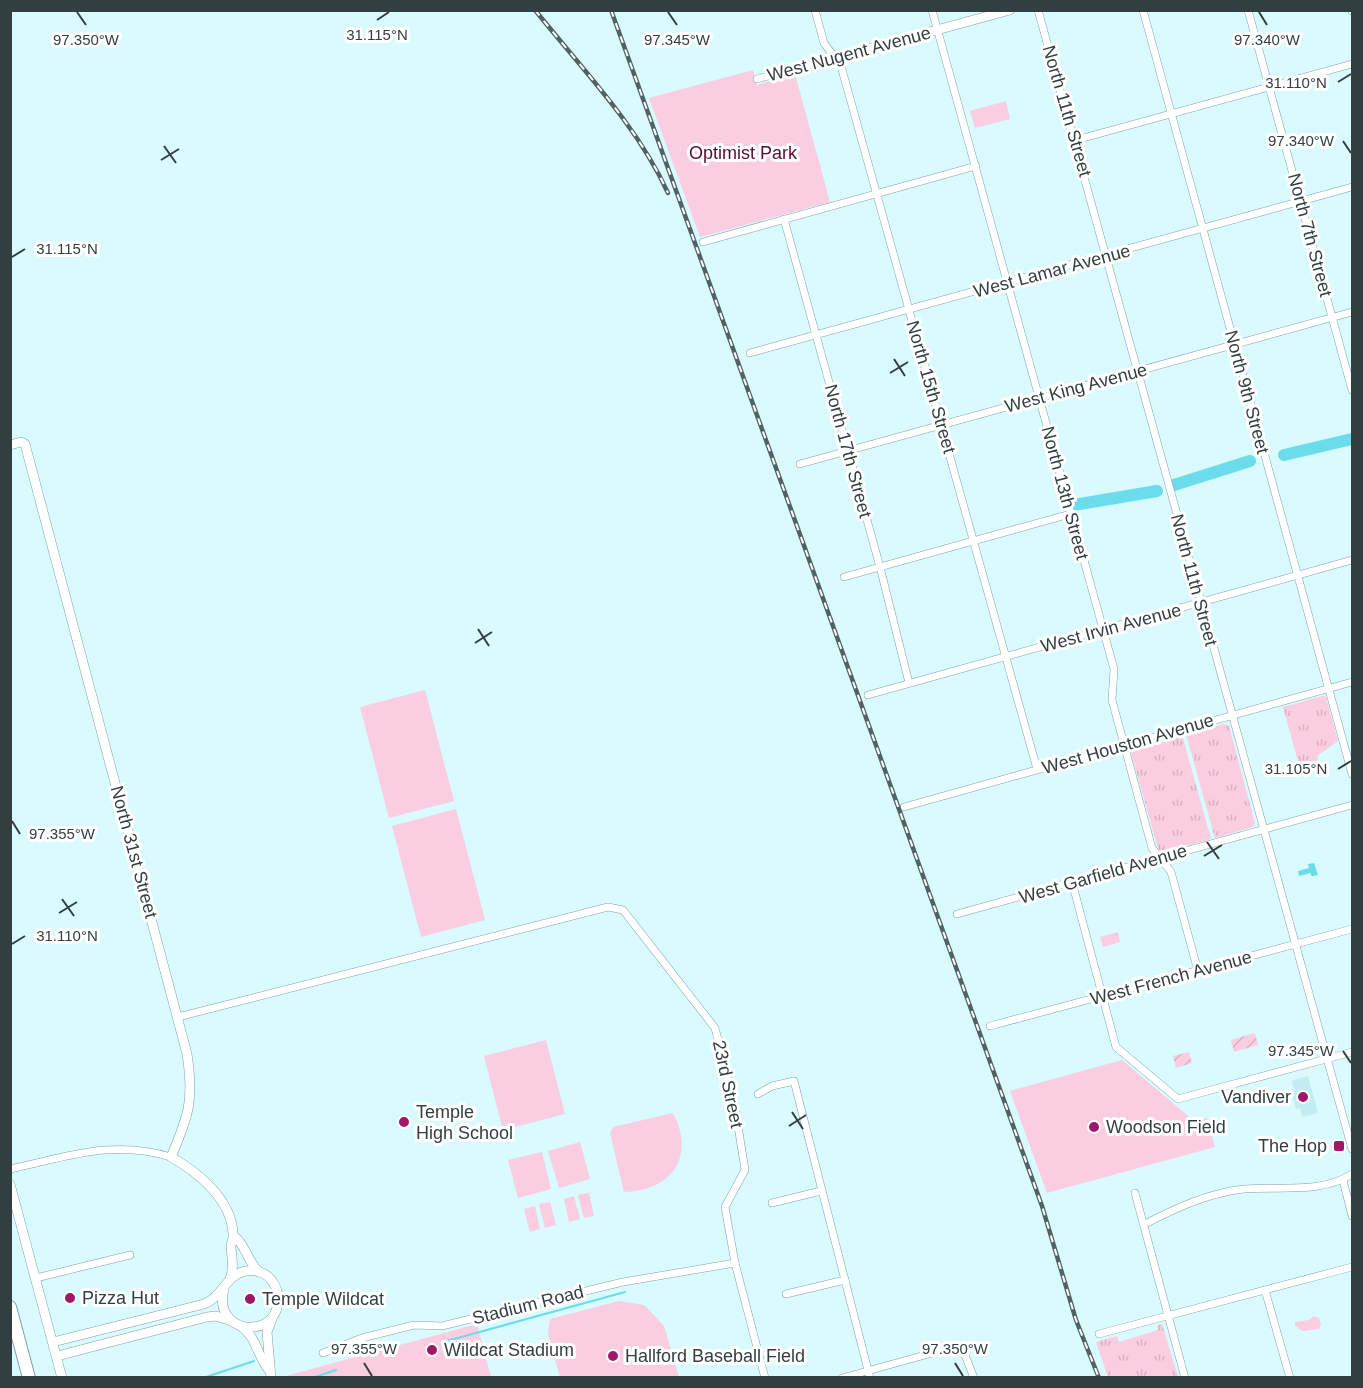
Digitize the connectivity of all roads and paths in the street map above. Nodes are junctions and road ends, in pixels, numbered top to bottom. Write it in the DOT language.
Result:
graph roads {
  1 [pos="815,10"];
  2 [pos="933,10"];
  3 [pos="1010,10"];
  4 [pos="1038,10"];
  5 [pos="1143,10"];
  6 [pos="1248,10"];
  7 [pos="938,30"];
  8 [pos="834,58"];
  9 [pos="1353,64"];
  10 [pos="757,79"];
  11 [pos="1270,86"];
  12 [pos="1171,113"];
  13 [pos="1076,140"];
  14 [pos="976,166"];
  15 [pos="1353,187"];
  16 [pos="877,192"];
  17 [pos="1300,201"];
  18 [pos="784,219"];
  19 [pos="1203,229"];
  20 [pos="704,242"];
  21 [pos="1106,255"];
  22 [pos="1007,283"];
  23 [pos="909,309"];
  24 [pos="1353,312"];
  25 [pos="1333,318"];
  26 [pos="817,336"];
  27 [pos="1234,346"];
  28 [pos="750,353"];
  29 [pos="1138,371"];
  30 [pos="1353,390"];
  31 [pos="1040,398"];
  32 [pos="942,426"];
  33 [pos="10,445"];
  34 [pos="848,452"];
  35 [pos="800,464"];
  36 [pos="1070,514"];
  37 [pos="974,541"];
  38 [pos="1353,560"];
  39 [pos="880,567"];
  40 [pos="1298,576"];
  41 [pos="844,577"];
  42 [pos="1200,604"];
  43 [pos="1104,630"];
  44 [pos="1006,657"];
  45 [pos="1353,682"];
  46 [pos="909,683"];
  47 [pos="1328,688"];
  48 [pos="868,695"];
  49 [pos="1231,714"];
  50 [pos="1124,746"];
  51 [pos="1037,769"];
  52 [pos="1353,774"];
  53 [pos="1353,805"];
  54 [pos="904,807"];
  55 [pos="1263,829"];
  56 [pos="1160,857"];
  57 [pos="1072,882"];
  58 [pos="957,914"];
  59 [pos="1353,929"];
  60 [pos="1294,945"];
  61 [pos="1198,971"];
  62 [pos="1102,996"];
  63 [pos="178,1017"];
  64 [pos="990,1026"];
  65 [pos="1353,1052"];
  66 [pos="1326,1059"];
  67 [pos="758,1094"];
  68 [pos="1353,1149"];
  69 [pos="171,1157"];
  70 [pos="10,1169"];
  71 [pos="1353,1174"];
  72 [pos="1343,1180"];
  73 [pos="10,1184"];
  74 [pos="821,1191"];
  75 [pos="1135,1193"];
  76 [pos="772,1203"];
  77 [pos="1353,1216"];
  78 [pos="1145,1224"];
  79 [pos="234,1236"];
  80 [pos="130,1255"];
  81 [pos="735,1263"];
  82 [pos="1353,1267"];
  83 [pos="259,1272"];
  84 [pos="36,1278"];
  85 [pos="230,1279"];
  86 [pos="845,1280"];
  87 [pos="224,1289"];
  88 [pos="1265,1290"];
  89 [pos="786,1294"];
  90 [pos="10,1307"];
  91 [pos="1168,1316"];
  92 [pos="273,1317"];
  93 [pos="237,1324"];
  94 [pos="1099,1334"];
  95 [pos="53,1342"];
  96 [pos="323,1353"];
  97 [pos="57,1356"];
  98 [pos="270,1374"];
  99 [pos="869,1374"];
  100 [pos="29,1377"];
  101 [pos="62,1377"];
  102 [pos="765,1377"];
  103 [pos="842,1377"];
  104 [pos="974,1377"];
  105 [pos="1185,1377"];
  106 [pos="1290,1377"];
  1 -- 8 [label="street, North 15th Street"];
  2 -- 7 [label="street, North 13th Street"];
  3 -- 7 [label="street, West Nugent Avenue"];
  4 -- 13 [label="street, North 11th Street"];
  5 -- 12 [label="street, North 9th Street"];
  6 -- 11 [label="street, North 7th Street"];
  7 -- 8 [label="street, West Nugent Avenue"];
  7 -- 14 [label="street, North 13th Street"];
  8 -- 10 [label="street, West Nugent Avenue"];
  8 -- 16 [label="street, North 15th Street"];
  9 -- 11 [label="street"];
  11 -- 12 [label="street"];
  11 -- 17 [label="street, North 7th Street"];
  12 -- 13 [label="street"];
  12 -- 19 [label="street, North 9th Street"];
  13 -- 21 [label="street, North 11th Street"];
  14 -- 16 [label="street"];
  14 -- 22 [label="street, North 13th Street"];
  15 -- 17 [label="street, West Lamar Avenue"];
  16 -- 18 [label="street"];
  16 -- 23 [label="street, North 15th Street"];
  17 -- 19 [label="street, West Lamar Avenue"];
  17 -- 25 [label="street, North 7th Street"];
  18 -- 20 [label="street"];
  18 -- 26 [label="street, North 17th Street"];
  19 -- 21 [label="street, West Lamar Avenue"];
  19 -- 27 [label="street, North 9th Street"];
  21 -- 22 [label="street, West Lamar Avenue"];
  21 -- 29 [label="street, North 11th Street"];
  22 -- 23 [label="street, West Lamar Avenue"];
  22 -- 31 [label="street, North 13th Street"];
  23 -- 26 [label="street, West Lamar Avenue"];
  23 -- 32 [label="street, North 15th Street"];
  24 -- 25 [label="street, West King Avenue"];
  25 -- 27 [label="street, West King Avenue"];
  25 -- 30 [label="street, North 7th Street"];
  26 -- 28 [label="street, West Lamar Avenue"];
  26 -- 34 [label="street, North 17th Street"];
  27 -- 29 [label="street, West King Avenue"];
  27 -- 40 [label="street, North 9th Street"];
  29 -- 31 [label="street, West King Avenue"];
  29 -- 42 [label="street, North 11th Street"];
  31 -- 32 [label="street, West King Avenue"];
  31 -- 36 [label="street, North 13th Street"];
  32 -- 34 [label="street, West King Avenue"];
  32 -- 37 [label="street, North 15th Street"];
  33 -- 63 [label="street, North 31st Street"];
  34 -- 35 [label="street, West King Avenue"];
  34 -- 39 [label="street, North 17th Street"];
  36 -- 37 [label="street"];
  36 -- 43 [label="street, North 13th Street"];
  37 -- 39 [label="street"];
  37 -- 44 [label="street, North 15th Street"];
  38 -- 40 [label="street, West Irvin Avenue"];
  39 -- 41 [label="street"];
  39 -- 46 [label="street, North 17th Street"];
  40 -- 42 [label="street, West Irvin Avenue"];
  40 -- 47 [label="street, North 9th Street"];
  42 -- 43 [label="street, West Irvin Avenue"];
  42 -- 49 [label="street, North 11th Street"];
  43 -- 44 [label="street, West Irvin Avenue"];
  43 -- 50 [label="street, North 13th Street"];
  44 -- 46 [label="street, West Irvin Avenue"];
  44 -- 51 [label="street, North 15th Street"];
  45 -- 47 [label="street, West Houston Avenue"];
  46 -- 48 [label="street, West Irvin Avenue"];
  47 -- 49 [label="street, West Houston Avenue"];
  47 -- 52 [label="street, North 9th Street"];
  49 -- 50 [label="street, West Houston Avenue"];
  49 -- 55 [label="street, North 11th Street"];
  50 -- 51 [label="street, West Houston Avenue"];
  50 -- 56 [label="street, North 13th Street"];
  51 -- 54 [label="street, West Houston Avenue"];
  53 -- 55 [label="street, West Garfield Avenue"];
  55 -- 56 [label="street, West Garfield Avenue"];
  55 -- 60 [label="street, North 11th Street"];
  56 -- 57 [label="street, West Garfield Avenue"];
  56 -- 61 [label="street, North 13th Street"];
  57 -- 58 [label="street, West Garfield Avenue"];
  57 -- 62 [label="street"];
  59 -- 60 [label="street, West French Avenue"];
  60 -- 61 [label="street, West French Avenue"];
  60 -- 66 [label="street, North 11th Street"];
  61 -- 62 [label="street, West French Avenue"];
  62 -- 64 [label="street, West French Avenue"];
  62 -- 66 [label="street"];
  63 -- 69 [label="street, North 31st Street"];
  63 -- 81 [label="street, 23rd Street"];
  65 -- 66 [label="street"];
  66 -- 68 [label="street, North 11th Street"];
  67 -- 74 [label="street"];
  69 -- 70 [label="street"];
  69 -- 79 [label="street"];
  71 -- 72 [label="street"];
  72 -- 77 [label="street"];
  72 -- 78 [label="street"];
  73 -- 84 [label="street"];
  74 -- 76 [label="street"];
  74 -- 86 [label="street"];
  75 -- 78 [label="street"];
  78 -- 91 [label="street"];
  79 -- 83 [label="street"];
  79 -- 85 [label="street"];
  80 -- 84 [label="street"];
  81 -- 96 [label="street, Stadium Road"];
  81 -- 102 [label="street, 23rd Street"];
  82 -- 88 [label="street"];
  83 -- 85 [label="street"];
  83 -- 92 [label="street"];
  84 -- 95 [label="street"];
  85 -- 87 [label="street"];
  86 -- 89 [label="street"];
  86 -- 99 [label="street"];
  87 -- 93 [label="street"];
  87 -- 95 [label="street"];
  88 -- 91 [label="street"];
  88 -- 106 [label="street"];
  90 -- 100 [label="highway"];
  91 -- 94 [label="street"];
  91 -- 105 [label="street"];
  92 -- 93 [label="street"];
  92 -- 98 [label="street"];
  93 -- 97 [label="street"];
  93 -- 98 [label="street"];
  95 -- 97 [label="street"];
  97 -- 101 [label="street"];
  99 -- 103 [label="street"];
  99 -- 104 [label="street"];
}
